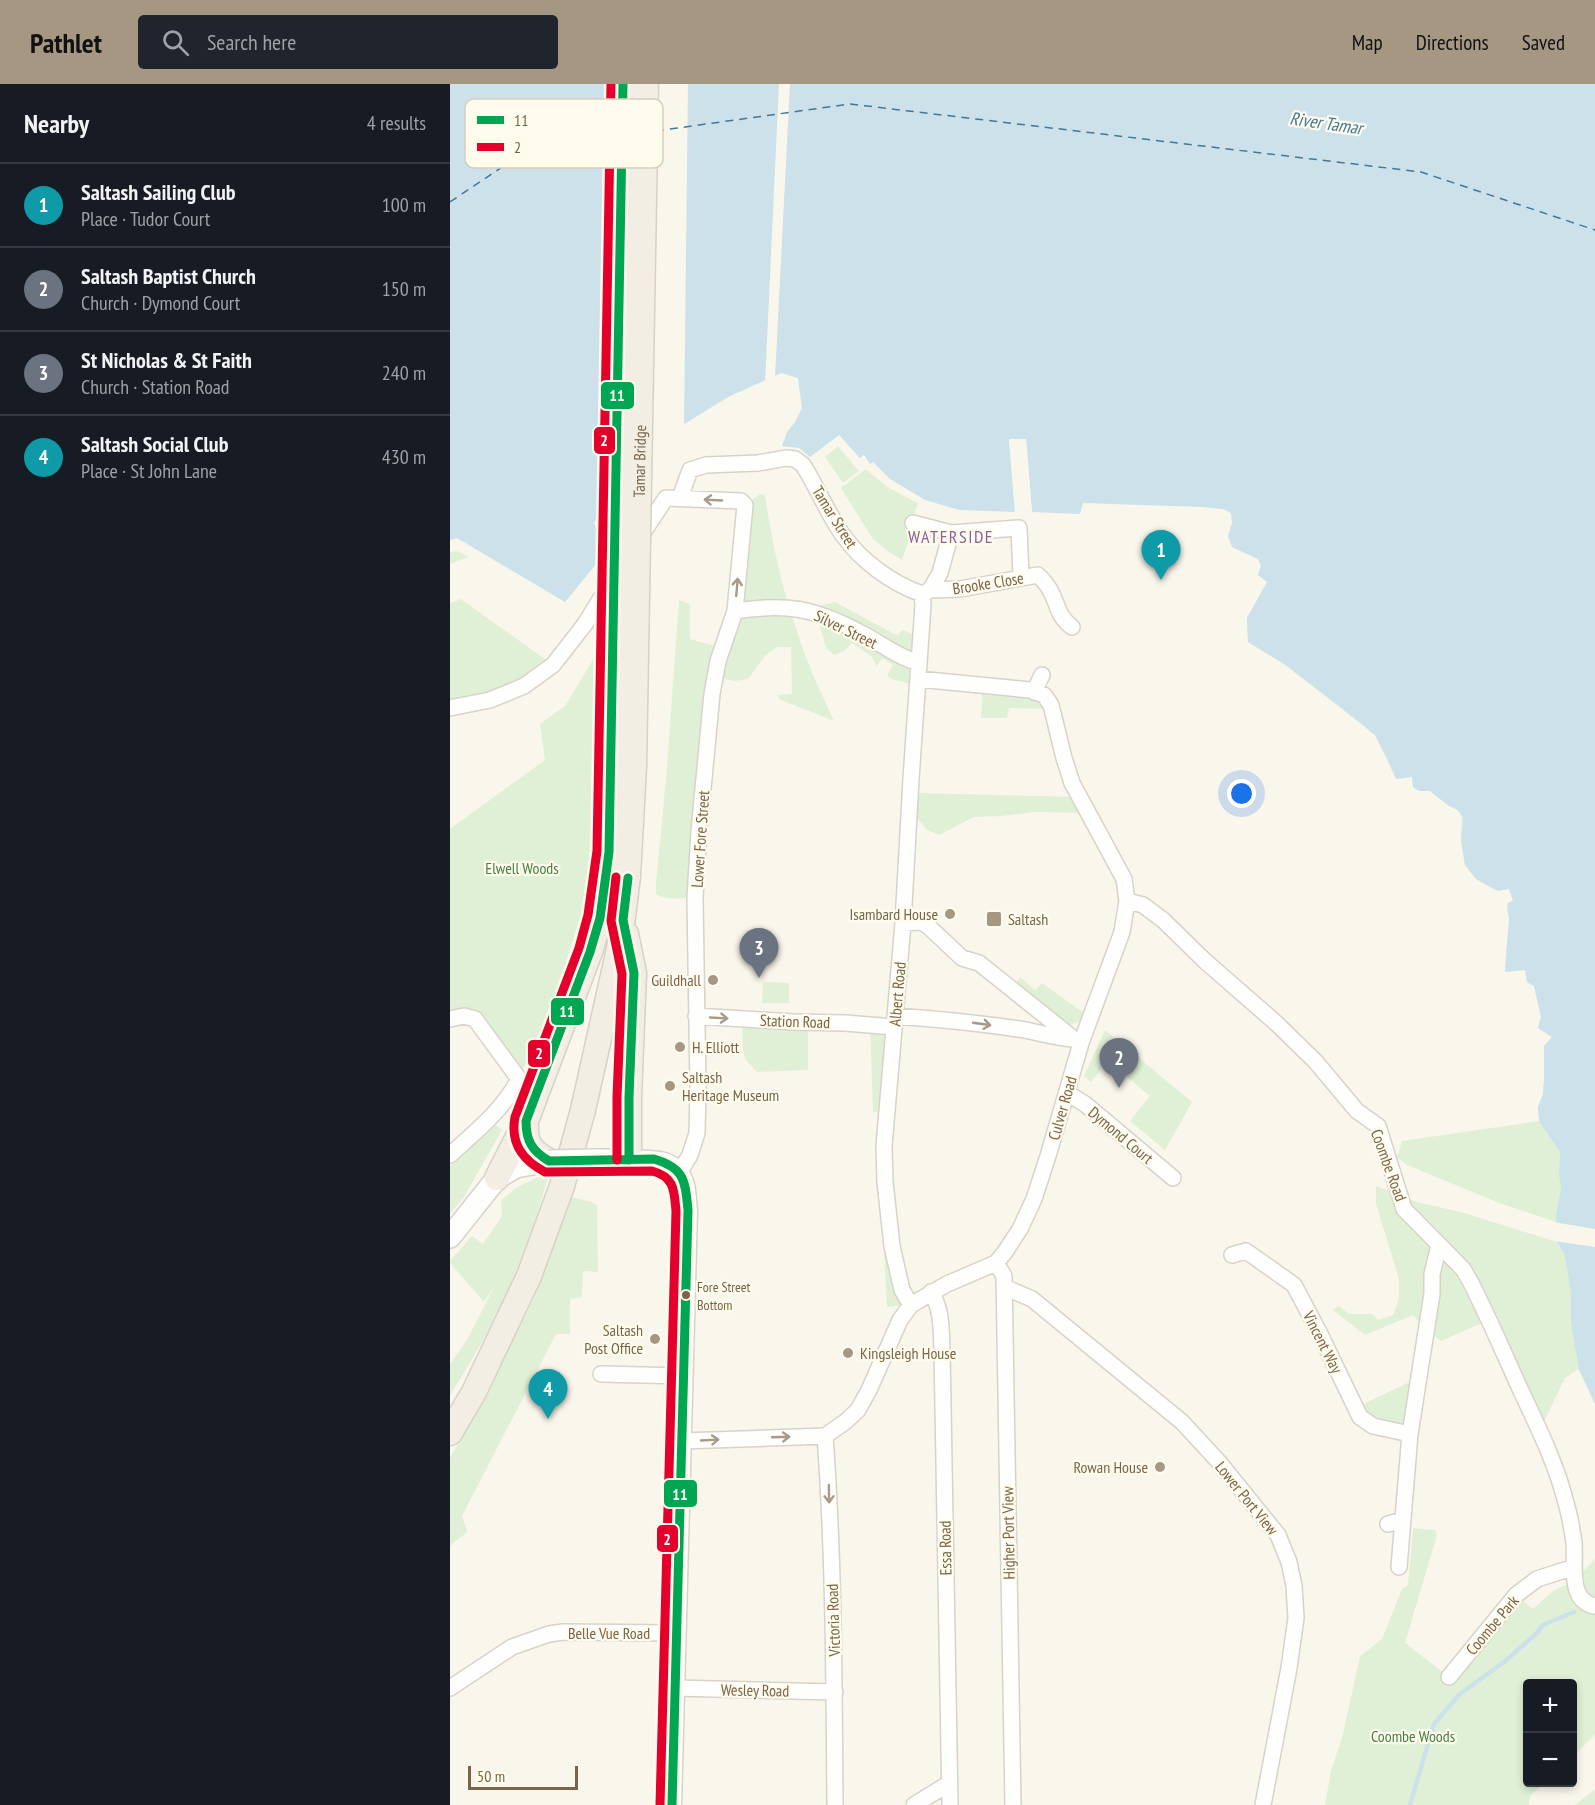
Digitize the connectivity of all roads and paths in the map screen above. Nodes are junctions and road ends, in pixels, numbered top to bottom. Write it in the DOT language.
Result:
graph roads {
  1 [pos="645,84"];
  2 [pos="645,99"];
  3 [pos="623,168"];
  4 [pos="642,168"];
  5 [pos="680,498"];
  6 [pos="913,523"];
  7 [pos="951,533"];
  8 [pos="1021,577"];
  9 [pos="926,592"];
  10 [pos="735,610"];
  11 [pos="1072,627"];
  12 [pos="919,663"];
  13 [pos="1042,675"];
  14 [pos="918,680"];
  15 [pos="1034,692"];
  16 [pos="450,708"];
  17 [pos="623,766"];
  18 [pos="1127,901"];
  19 [pos="623,920"];
  20 [pos="903,923"];
  21 [pos="696,1016"];
  22 [pos="450,1020"];
  23 [pos="895,1021"];
  24 [pos="1081,1037"];
  25 [pos="1067,1093"];
  26 [pos="526,1121"];
  27 [pos="450,1155"];
  28 [pos="630,1160"];
  29 [pos="549,1161"];
  30 [pos="679,1173"];
  31 [pos="497,1178"];
  32 [pos="1173,1178"];
  33 [pos="450,1237"];
  34 [pos="1439,1245"];
  35 [pos="1232,1255"];
  36 [pos="996,1263"];
  37 [pos="1004,1287"];
  38 [pos="931,1292"];
  39 [pos="911,1305"];
  40 [pos="602,1374"];
  41 [pos="684,1376"];
  42 [pos="450,1433"];
  43 [pos="1410,1434"];
  44 [pos="825,1436"];
  45 [pos="682,1442"];
  46 [pos="1399,1567"];
  47 [pos="1574,1568"];
  48 [pos="1595,1606"];
  49 [pos="675,1633"];
  50 [pos="1449,1677"];
  51 [pos="450,1688"];
  52 [pos="675,1688"];
  53 [pos="835,1692"];
  54 [pos="948,1784"];
  55 [pos="672,1805"];
  56 [pos="835,1805"];
  57 [pos="914,1805"];
  58 [pos="950,1805"];
  59 [pos="1012,1805"];
  60 [pos="1263,1805"];
  1 -- 2 [label="highway, Tamar Bridge, bridge"];
  3 -- 17 [label="highway, bridge"];
  4 -- 17 [label="highway, Tamar Bridge, bridge"];
  5 -- 9 [label="street, Tamar Street"];
  10 -- 5 [label="street, Lower Fore Street, one-way"];
  5 -- 16 [label="street"];
  6 -- 7 [label="street"];
  7 -- 8 [label="street"];
  7 -- 9 [label="street"];
  8 -- 9 [label="street, Brooke Close"];
  8 -- 11 [label="street, Brooke Close"];
  9 -- 12 [label="street"];
  10 -- 12 [label="street, Silver Street"];
  10 -- 21 [label="street, Lower Fore Street"];
  12 -- 14 [label="street"];
  13 -- 15 [label="street"];
  14 -- 15 [label="street"];
  14 -- 20 [label="street, Albert Road"];
  15 -- 18 [label="street, Culver Road"];
  17 -- 19 [label="highway"];
  17 -- 26 [label="highway"];
  18 -- 24 [label="street, Culver Road"];
  18 -- 34 [label="street, Coombe Road"];
  19 -- 28 [label="highway"];
  19 -- 42 [label="highway"];
  20 -- 23 [label="street, Albert Road"];
  20 -- 24 [label="street"];
  21 -- 23 [label="street, Station Road, one-way"];
  21 -- 30 [label="street, Lower Fore Street"];
  22 -- 27 [label="street"];
  23 -- 24 [label="street, Station Road, one-way"];
  23 -- 39 [label="street, Albert Road"];
  24 -- 25 [label="street, Culver Road"];
  25 -- 32 [label="street, Dymond Court"];
  25 -- 36 [label="street, Culver Road"];
  26 -- 29 [label="highway"];
  26 -- 31 [label="highway"];
  28 -- 29 [label="main road, bridge"];
  28 -- 30 [label="street"];
  29 -- 31 [label="main road"];
  30 -- 41 [label="street"];
  31 -- 33 [label="main road"];
  34 -- 43 [label="street"];
  34 -- 47 [label="street, Coombe Road"];
  35 -- 43 [label="street, Vincent Way"];
  36 -- 37 [label="street, Higher Port View"];
  36 -- 38 [label="street, Culver Road"];
  37 -- 59 [label="street, Higher Port View"];
  37 -- 60 [label="street, Lower Port View"];
  38 -- 39 [label="street, Culver Road"];
  38 -- 54 [label="street, Essa Road"];
  39 -- 44 [label="street, Culver Road"];
  40 -- 41 [label="street"];
  41 -- 45 [label="street"];
  43 -- 46 [label="street"];
  45 -- 44 [label="street, one-way"];
  44 -- 53 [label="street, Victoria Road, one-way"];
  45 -- 49 [label="street"];
  47 -- 48 [label="street, Coombe Road"];
  47 -- 50 [label="street, Coombe Park"];
  49 -- 51 [label="street, Belle Vue Road"];
  49 -- 52 [label="street"];
  52 -- 53 [label="street, Wesley Road"];
  52 -- 55 [label="street"];
  53 -- 56 [label="street, Victoria Road"];
  54 -- 57 [label="street"];
  54 -- 58 [label="street, Essa Road"];
}
